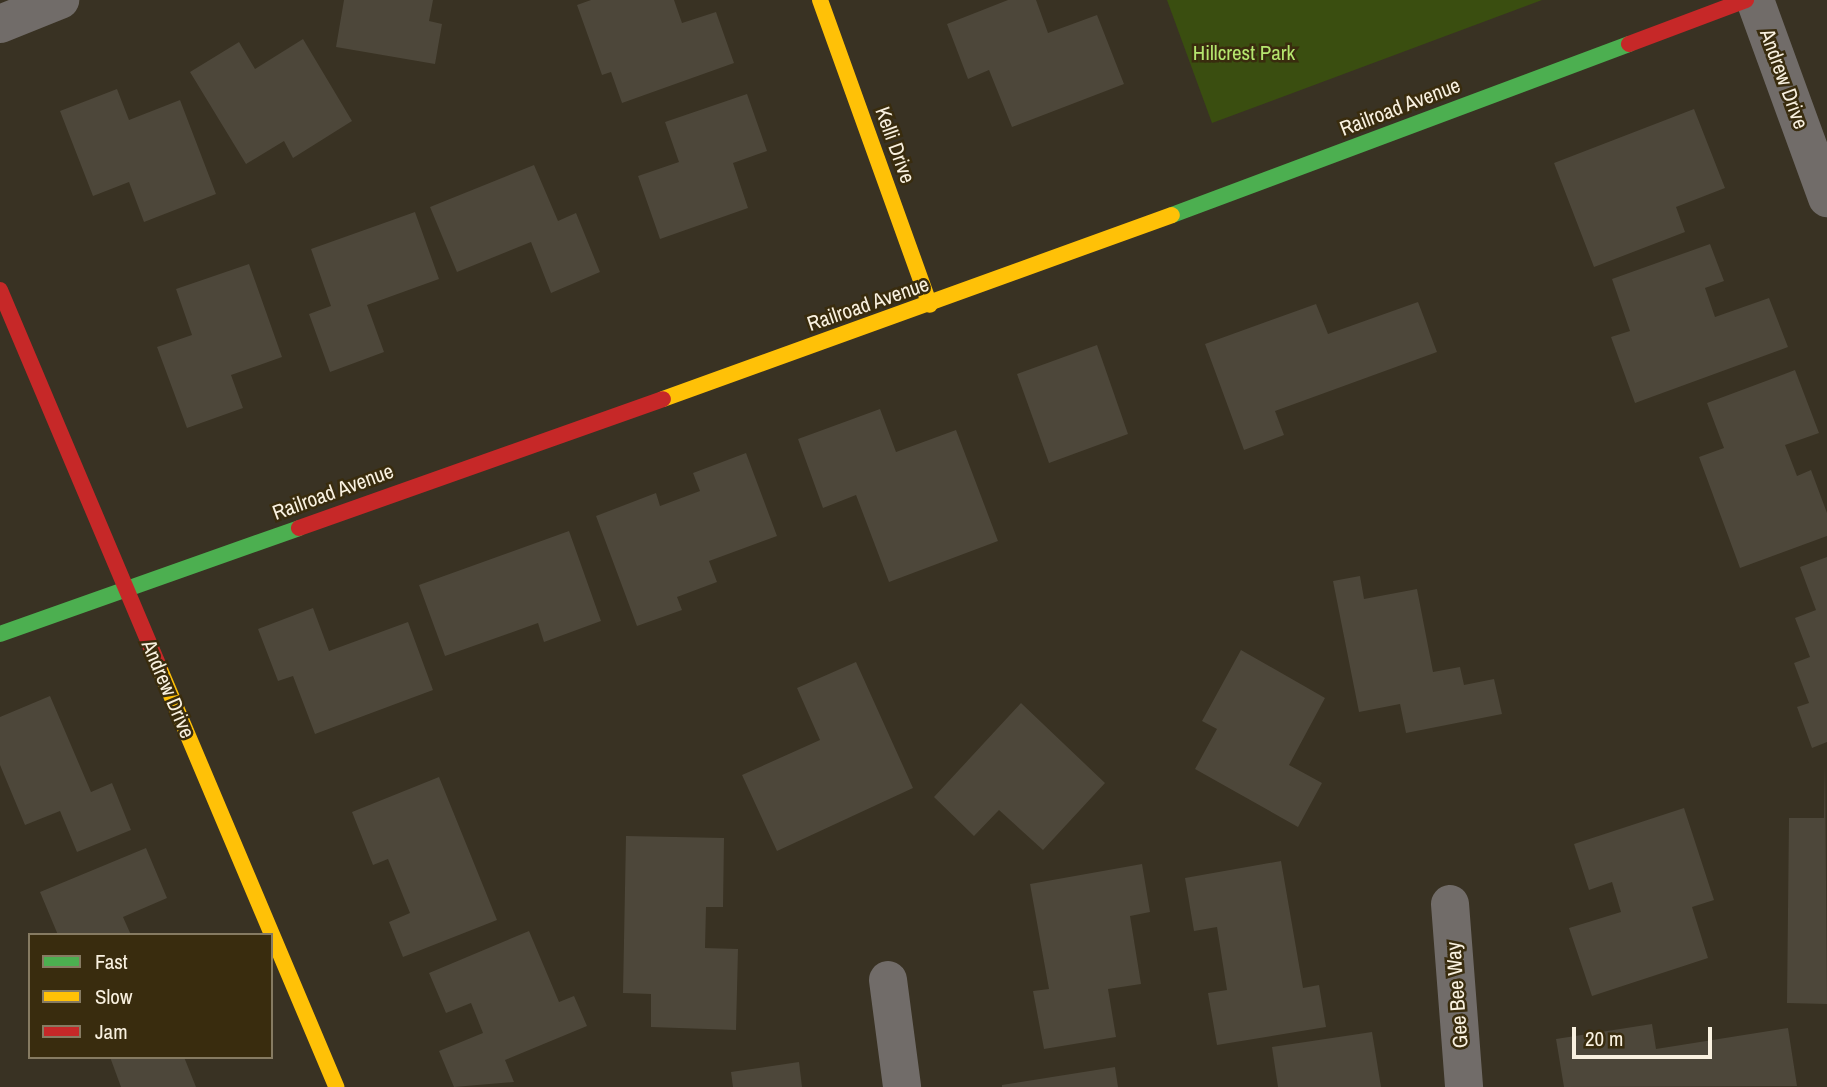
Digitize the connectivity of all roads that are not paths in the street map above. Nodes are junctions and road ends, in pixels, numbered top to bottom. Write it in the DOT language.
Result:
graph roads {
  1 [pos="60,0"];
  2 [pos="820,0"];
  3 [pos="1746,0"];
  4 [pos="1755,0"];
  5 [pos="0,24"];
  6 [pos="1827,198"];
  7 [pos="0,290"];
  8 [pos="930,305"];
  9 [pos="127,590"];
  10 [pos="0,634"];
  11 [pos="1450,904"];
  12 [pos="271,933"];
  13 [pos="273,937"];
  14 [pos="888,980"];
  15 [pos="336,1087"];
  16 [pos="902,1087"];
  17 [pos="1464,1087"];
  1 -- 5 [label="street"];
  2 -- 8 [label="street, Kelli Drive"];
  3 -- 8 [label="street, Railroad Avenue"];
  4 -- 6 [label="street, Andrew Drive"];
  7 -- 9 [label="street, Andrew Drive"];
  8 -- 9 [label="street, Railroad Avenue"];
  9 -- 10 [label="street, Railroad Avenue"];
  9 -- 12 [label="street, Andrew Drive"];
  11 -- 17 [label="street, Gee Bee Way"];
  13 -- 15 [label="street, Andrew Drive"];
  14 -- 16 [label="street"];
}
